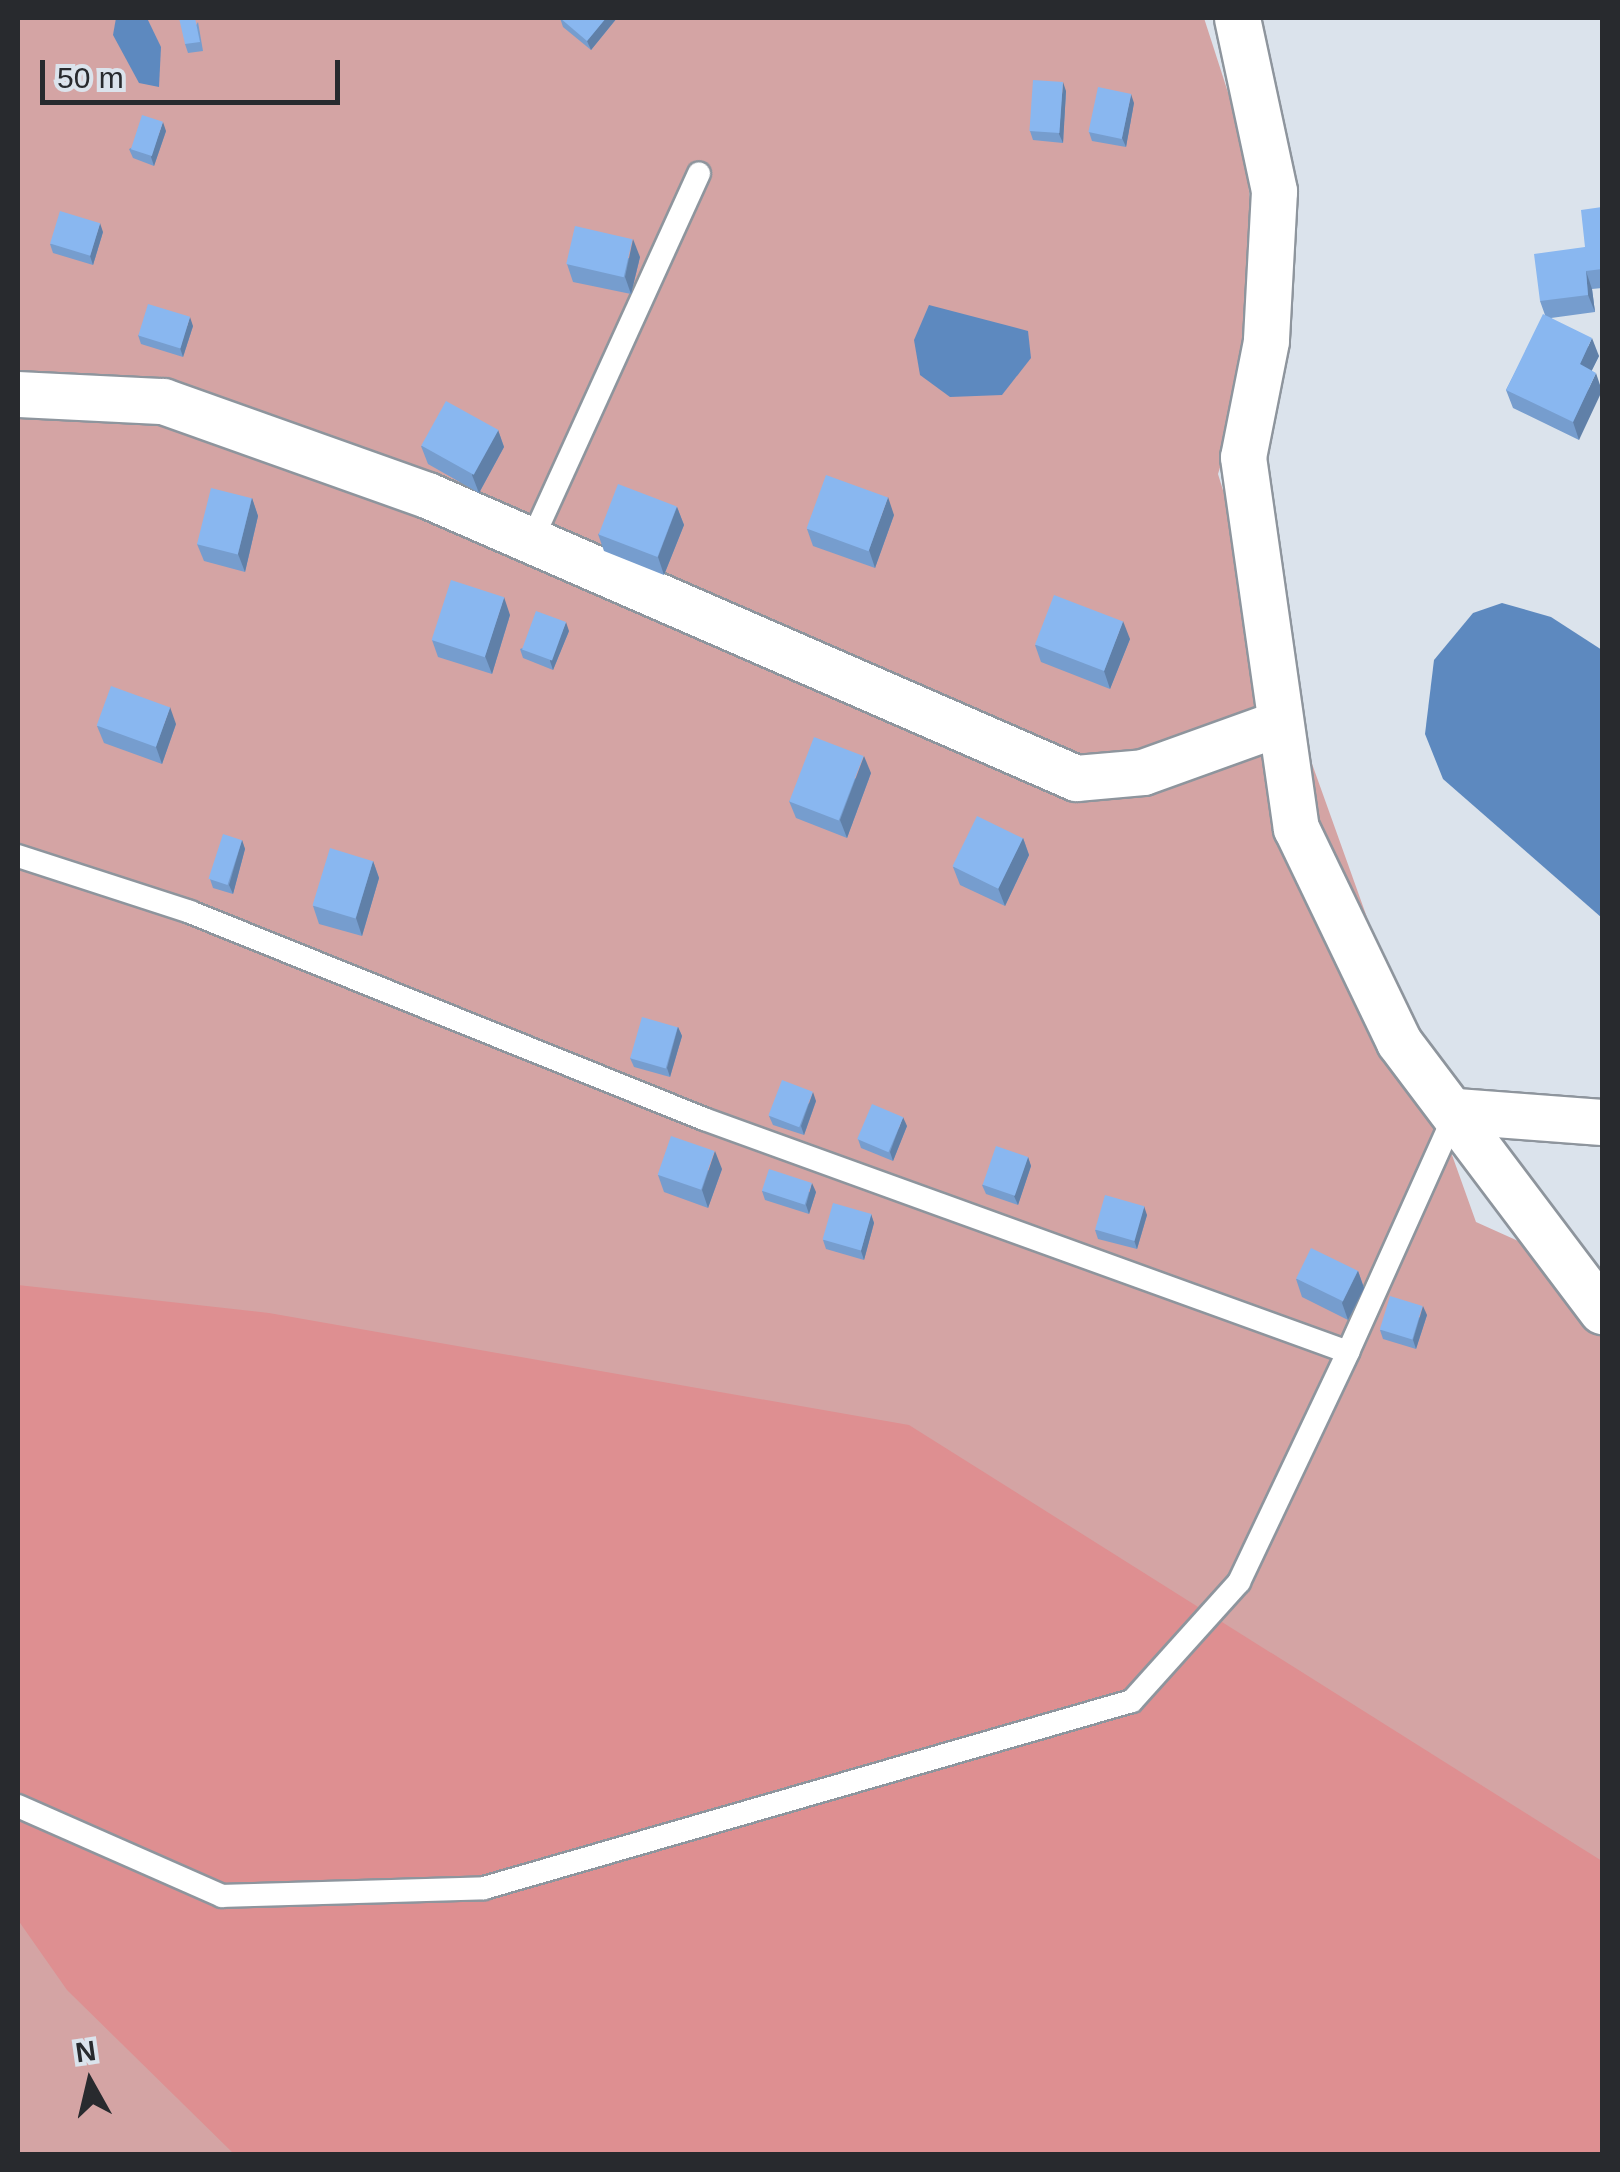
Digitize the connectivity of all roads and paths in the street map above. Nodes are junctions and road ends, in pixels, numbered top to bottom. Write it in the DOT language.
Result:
graph roads {
  1 [pos="1237,18"];
  2 [pos="699,174"];
  3 [pos="18,394"];
  4 [pos="531,542"];
  5 [pos="1276,724"];
  6 [pos="18,856"];
  7 [pos="1456,1111"];
  8 [pos="1602,1122"];
  9 [pos="1602,1311"];
  10 [pos="1348,1352"];
  11 [pos="18,1806"];
  1 -- 5 [label="street"];
  2 -- 4 [label="lane"];
  3 -- 4 [label="street"];
  4 -- 5 [label="street"];
  5 -- 7 [label="street"];
  6 -- 10 [label="lane"];
  7 -- 8 [label="street"];
  7 -- 9 [label="street"];
  7 -- 10 [label="lane"];
  10 -- 11 [label="lane"];
}
